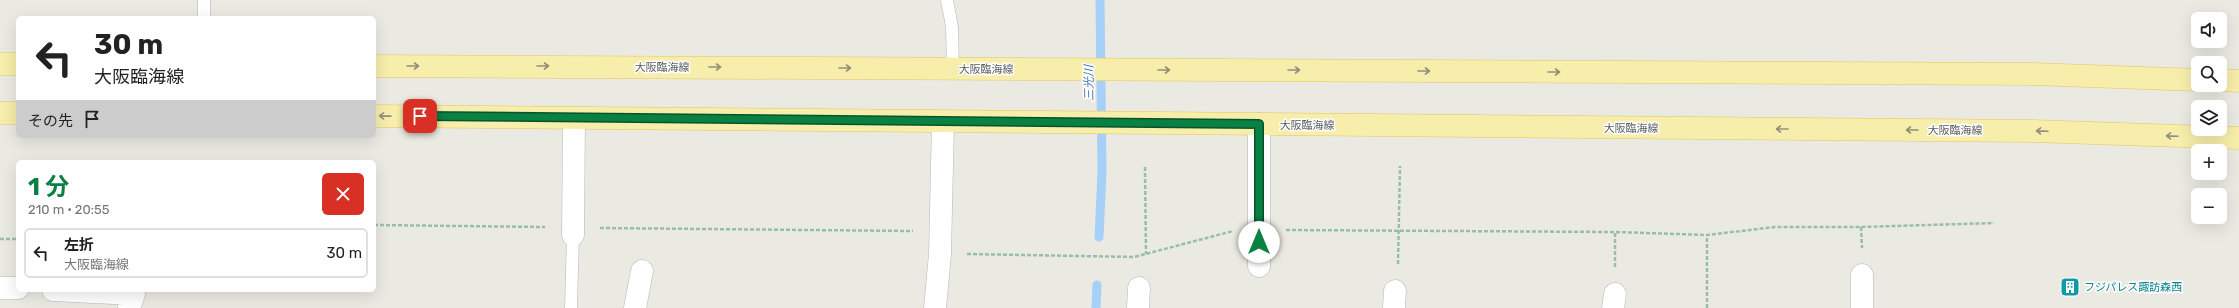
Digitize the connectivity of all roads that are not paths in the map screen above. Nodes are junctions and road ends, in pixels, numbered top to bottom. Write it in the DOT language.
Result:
graph roads {
  1 [pos="204,0"];
  2 [pos="947,0"];
  3 [pos="204,16"];
  4 [pos="0,64"];
  5 [pos="16,64"];
  6 [pos="376,66"];
  7 [pos="953,69"];
  8 [pos="2191,80"];
  9 [pos="2227,80"];
  10 [pos="2239,81"];
  11 [pos="0,113"];
  12 [pos="16,113"];
  13 [pos="376,116"];
  14 [pos="574,118"];
  15 [pos="943,122"];
  16 [pos="1259,124"];
  17 [pos="2239,138"];
  18 [pos="573,231"];
  19 [pos="1259,266"];
  20 [pos="642,271"];
  21 [pos="1862,275"];
  22 [pos="0,288"];
  23 [pos="16,288"];
  24 [pos="94,292"];
  25 [pos="129,308"];
  26 [pos="571,308"];
  27 [pos="635,308"];
  28 [pos="935,308"];
  29 [pos="1862,308"];
  1 -- 3 [label="lane"];
  2 -- 7 [label="lane"];
  4 -- 5 [label="main road"];
  6 -- 7 [label="main road, 大阪臨海線, one-way"];
  7 -- 8 [label="main road, 大阪臨海線, one-way"];
  9 -- 10 [label="main road"];
  11 -- 12 [label="main road"];
  14 -- 13 [label="main road, 大阪臨海線, one-way"];
  14 -- 15 [label="main road, 大阪臨海線"];
  14 -- 18 [label="street"];
  15 -- 16 [label="main road, 大阪臨海線"];
  15 -- 28 [label="street"];
  17 -- 16 [label="main road, 大阪臨海線, one-way"];
  16 -- 19 [label="street"];
  18 -- 26 [label="lane"];
  20 -- 27 [label="street"];
  21 -- 29 [label="street"];
  22 -- 23 [label="street"];
  24 -- 25 [label="street"];
}
